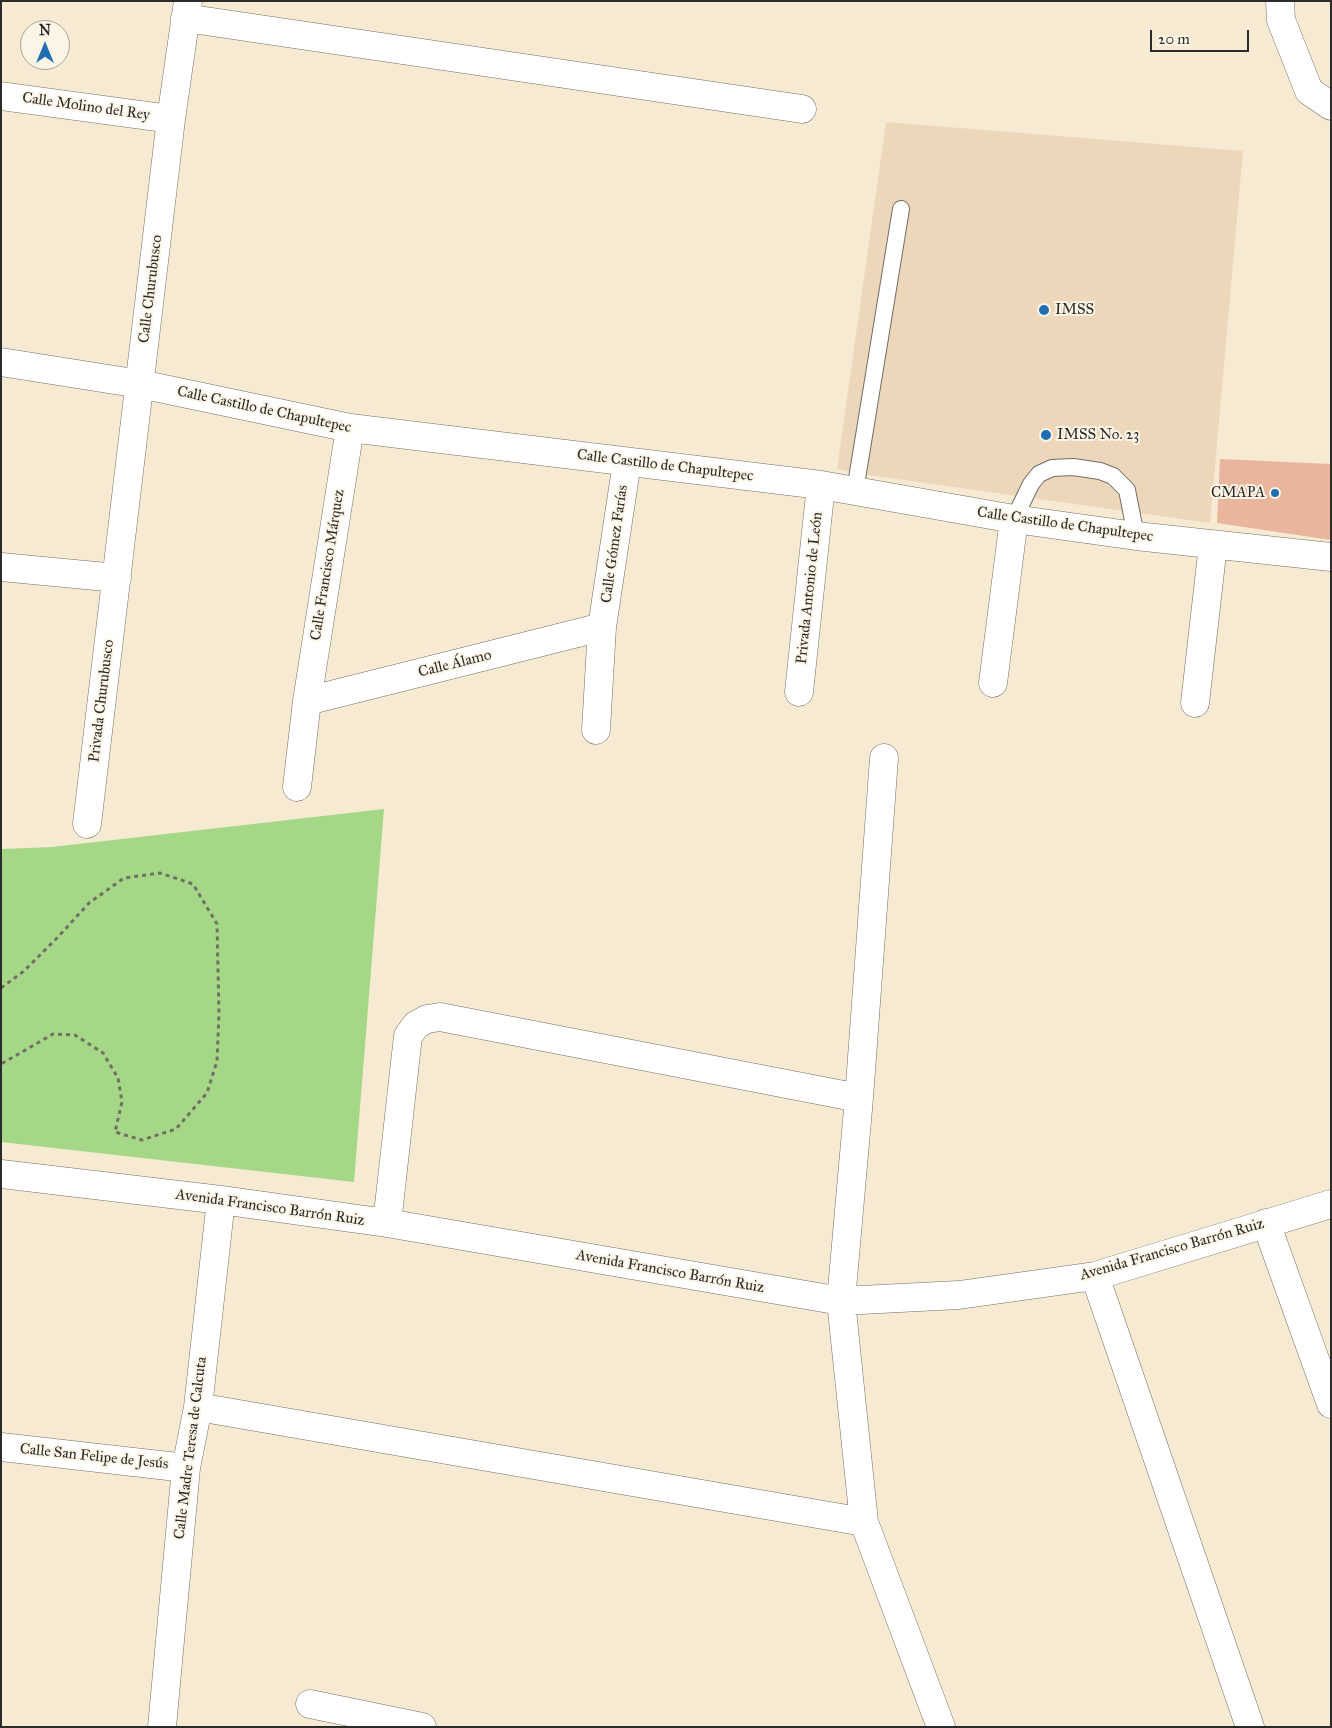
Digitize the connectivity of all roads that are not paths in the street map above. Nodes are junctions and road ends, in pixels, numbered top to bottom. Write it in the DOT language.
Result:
graph roads {
  1 [pos="1280,1"];
  2 [pos="187,10"];
  3 [pos="1,96"];
  4 [pos="1331,106"];
  5 [pos="802,109"];
  6 [pos="171,119"];
  7 [pos="901,209"];
  8 [pos="1,362"];
  9 [pos="140,384"];
  10 [pos="350,428"];
  11 [pos="627,462"];
  12 [pos="821,485"];
  13 [pos="855,491"];
  14 [pos="1014,519"];
  15 [pos="1136,536"];
  16 [pos="1213,545"];
  17 [pos="1331,557"];
  18 [pos="1,567"];
  19 [pos="117,578"];
  20 [pos="602,627"];
  21 [pos="993,683"];
  22 [pos="799,692"];
  23 [pos="307,701"];
  24 [pos="1195,703"];
  25 [pos="596,730"];
  26 [pos="884,758"];
  27 [pos="297,787"];
  28 [pos="87,824"];
  29 [pos="859,1098"];
  30 [pos="1,1174"];
  31 [pos="221,1200"];
  32 [pos="1330,1204"];
  33 [pos="387,1223"];
  34 [pos="1266,1223"];
  35 [pos="1095,1276"];
  36 [pos="841,1301"];
  37 [pos="1331,1404"];
  38 [pos="198,1407"];
  39 [pos="1,1447"];
  40 [pos="186,1468"];
  41 [pos="864,1522"];
  42 [pos="310,1704"];
  43 [pos="162,1727"];
  44 [pos="422,1727"];
  45 [pos="941,1727"];
  46 [pos="1250,1727"];
  1 -- 4 [label="street"];
  2 -- 5 [label="street"];
  2 -- 6 [label="street, Calle Churubusco"];
  3 -- 6 [label="street, Calle Molino del Rey"];
  6 -- 9 [label="street, Calle Churubusco"];
  7 -- 13 [label="lane"];
  8 -- 9 [label="street, Calle Castillo de Chapultepec"];
  9 -- 10 [label="street, Calle Castillo de Chapultepec"];
  9 -- 19 [label="street, Calle Churubusco"];
  10 -- 11 [label="street, Calle Castillo de Chapultepec"];
  10 -- 23 [label="street, Calle Francisco Márquez"];
  11 -- 12 [label="street, Calle Castillo de Chapultepec"];
  11 -- 20 [label="street, Calle Gómez Farías"];
  12 -- 13 [label="street, Calle Castillo de Chapultepec"];
  12 -- 22 [label="street, Privada Antonio de León"];
  13 -- 14 [label="street, Calle Castillo de Chapultepec"];
  14 -- 15 [label="street, Calle Castillo de Chapultepec"];
  14 -- 15 [label="lane"];
  14 -- 21 [label="street"];
  15 -- 16 [label="street, Calle Castillo de Chapultepec"];
  16 -- 17 [label="street, Calle Castillo de Chapultepec"];
  16 -- 24 [label="street"];
  18 -- 19 [label="street"];
  19 -- 28 [label="street, Privada Churubusco"];
  20 -- 23 [label="street, Calle Álamo"];
  20 -- 25 [label="street, Calle Gómez Farías"];
  23 -- 27 [label="street, Calle Francisco Márquez"];
  26 -- 29 [label="street"];
  29 -- 33 [label="street"];
  29 -- 36 [label="street"];
  30 -- 31 [label="street, Avenida Francisco Barrón Ruiz"];
  31 -- 33 [label="street, Avenida Francisco Barrón Ruiz"];
  31 -- 38 [label="street, Calle Madre Teresa de Calcuta"];
  32 -- 34 [label="street, Avenida Francisco Barrón Ruiz"];
  33 -- 36 [label="street, Avenida Francisco Barrón Ruiz"];
  34 -- 35 [label="street, Avenida Francisco Barrón Ruiz"];
  34 -- 37 [label="street"];
  35 -- 36 [label="street, Avenida Francisco Barrón Ruiz"];
  35 -- 46 [label="street"];
  36 -- 41 [label="street"];
  38 -- 40 [label="street, Calle Madre Teresa de Calcuta"];
  38 -- 41 [label="street"];
  39 -- 40 [label="street, Calle San Felipe de Jesús"];
  40 -- 43 [label="street, Calle Madre Teresa de Calcuta"];
  41 -- 45 [label="street"];
  42 -- 44 [label="street"];
}
